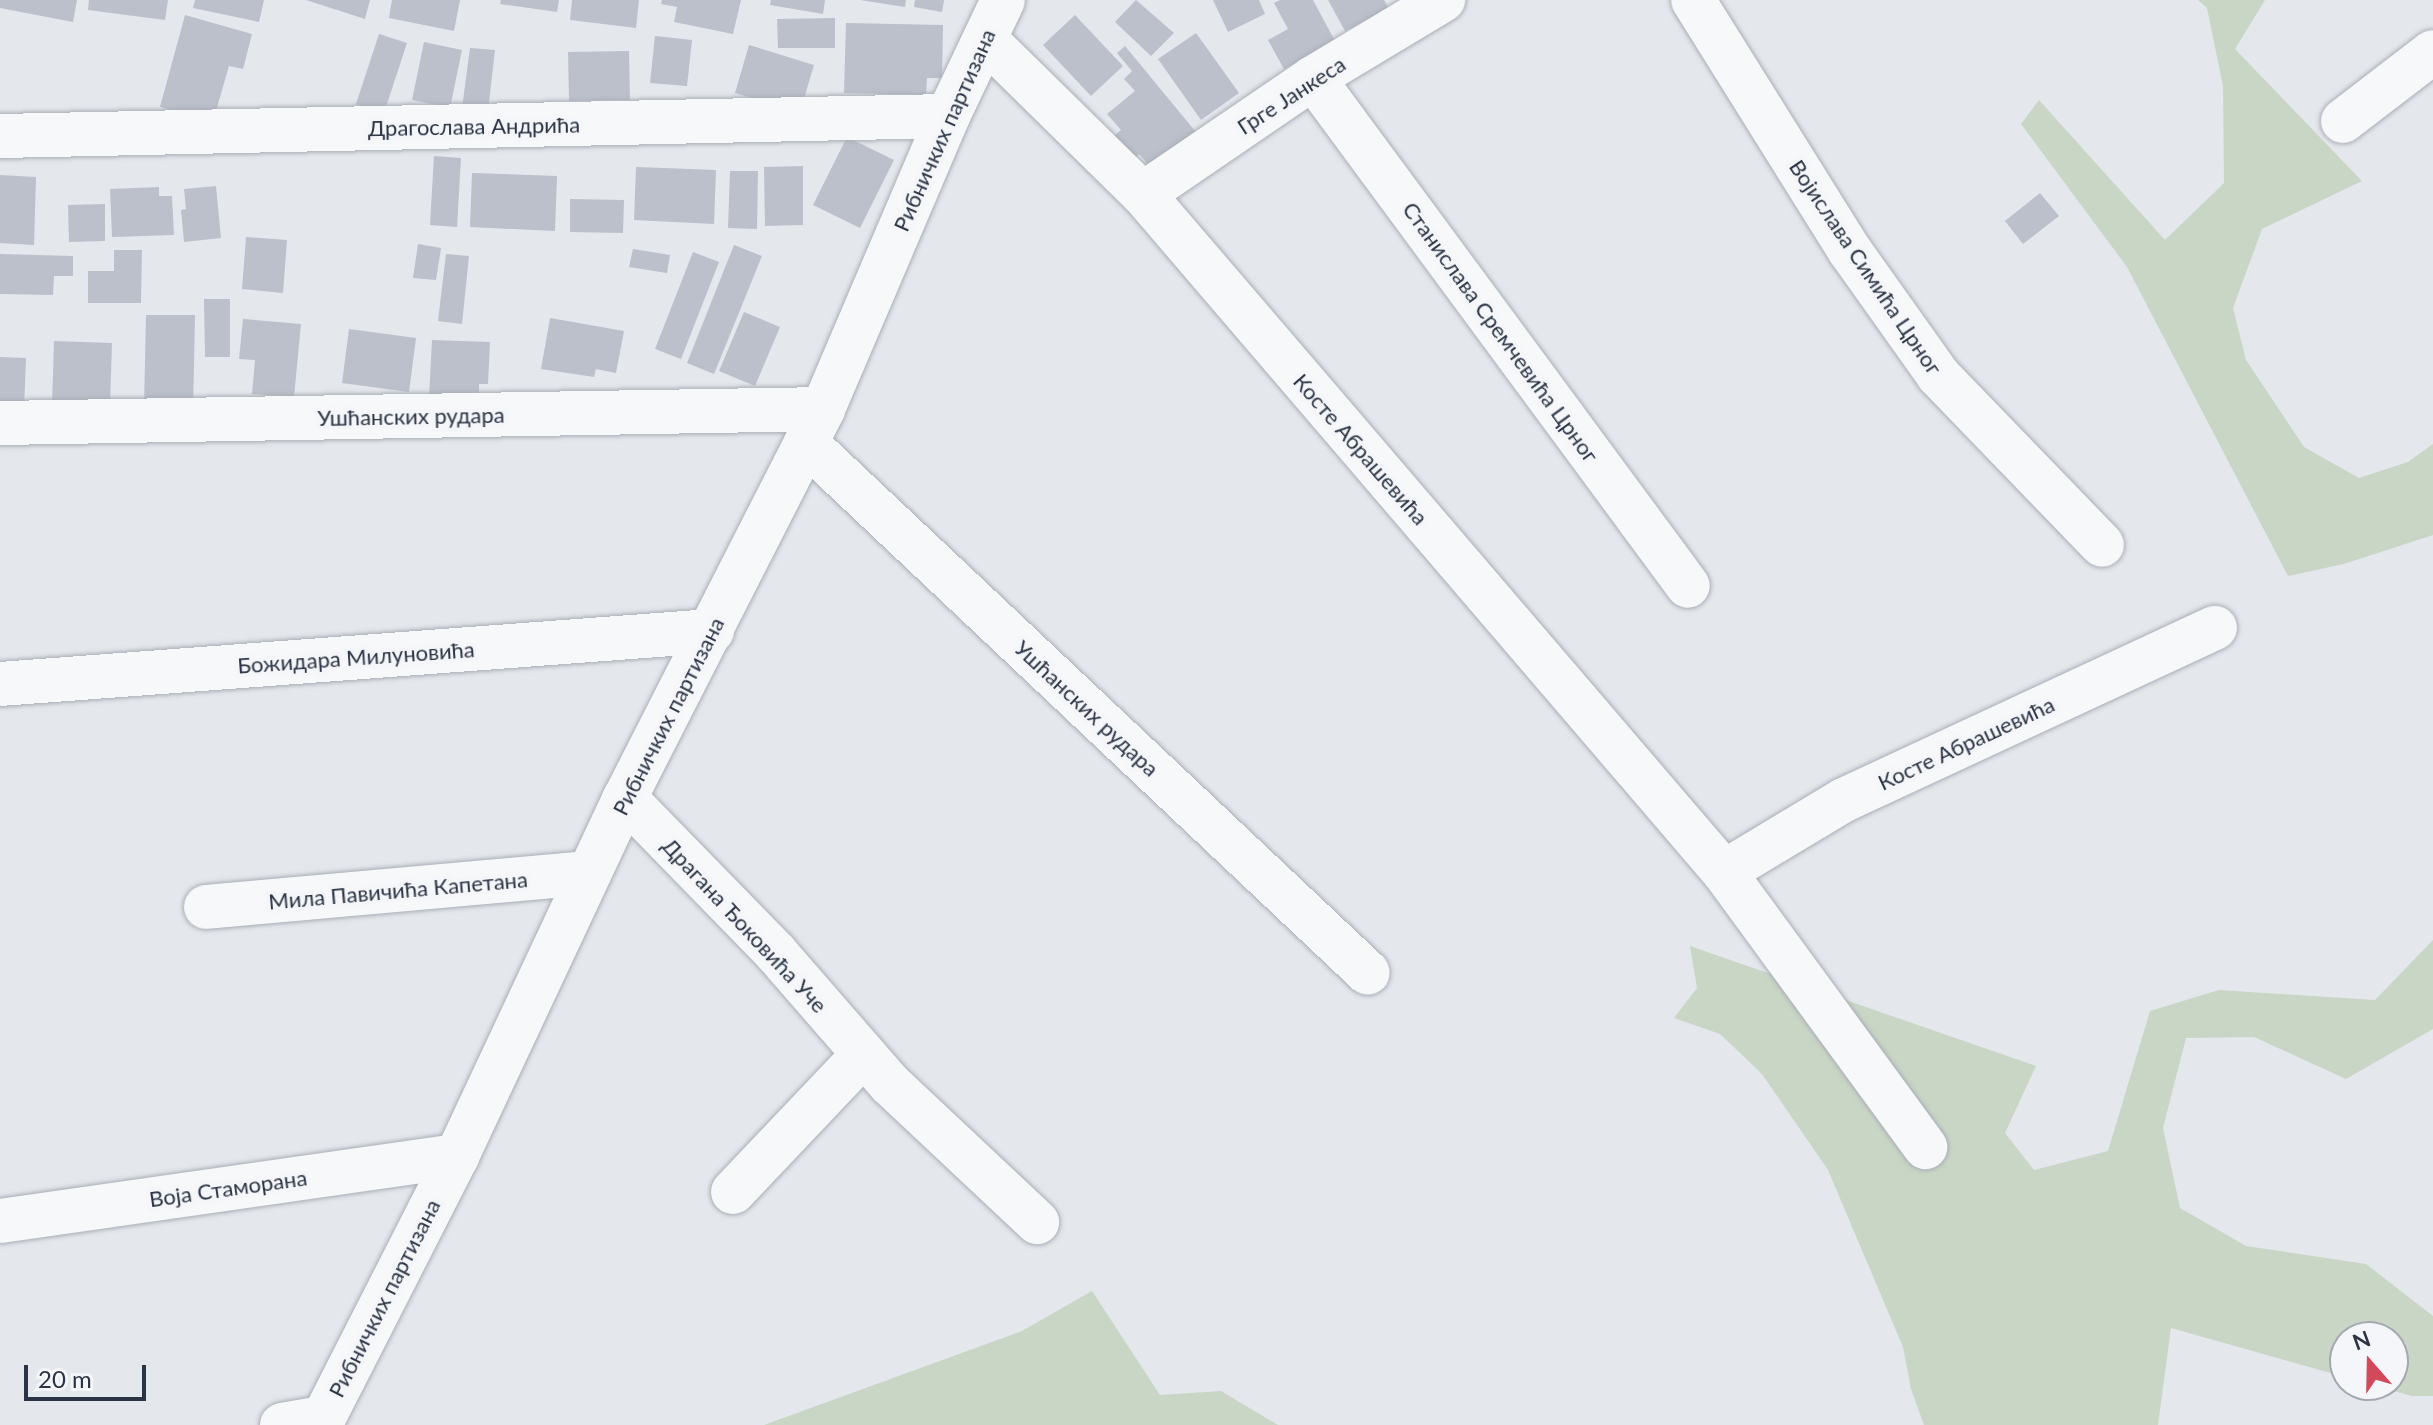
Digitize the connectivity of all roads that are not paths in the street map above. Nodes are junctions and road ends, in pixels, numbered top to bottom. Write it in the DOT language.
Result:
graph roads {
  1 [pos="1003,0"];
  2 [pos="1443,0"];
  3 [pos="1693,0"];
  4 [pos="985,39"];
  5 [pos="2433,52"];
  6 [pos="1313,78"];
  7 [pos="948,116"];
  8 [pos="2343,121"];
  9 [pos="0,136"];
  10 [pos="1143,194"];
  11 [pos="0,423"];
  12 [pos="814,426"];
  13 [pos="2102,545"];
  14 [pos="1688,586"];
  15 [pos="2215,628"];
  16 [pos="712,631"];
  17 [pos="0,684"];
  18 [pos="625,798"];
  19 [pos="1724,872"];
  20 [pos="589,873"];
  21 [pos="206,907"];
  22 [pos="1368,973"];
  23 [pos="864,1054"];
  24 [pos="1925,1147"];
  25 [pos="457,1156"];
  26 [pos="733,1192"];
  27 [pos="0,1221"];
  28 [pos="1037,1222"];
  29 [pos="308,1423"];
  1 -- 4 [label="street, Рибничких партизана"];
  2 -- 6 [label="street, Грге Јанкеса"];
  3 -- 13 [label="street, Војислава Симића Црног"];
  4 -- 7 [label="street, Рибничких партизана"];
  4 -- 10 [label="street, Косте Абрашевића"];
  5 -- 8 [label="street"];
  6 -- 10 [label="street, Грге Јанкеса"];
  6 -- 14 [label="street, Станислава Сремчевића Црног"];
  7 -- 9 [label="street, Драгослава Андрића"];
  7 -- 12 [label="street, Рибничких партизана"];
  10 -- 19 [label="street, Косте Абрашевића"];
  11 -- 12 [label="street, Ушћанских рудара"];
  12 -- 16 [label="street, Рибничких партизана"];
  12 -- 22 [label="street, Ушћанских рудара"];
  15 -- 19 [label="street, Косте Абрашевића"];
  16 -- 17 [label="street, Божидара Милуновића"];
  16 -- 18 [label="street, Рибничких партизана"];
  18 -- 20 [label="street, Рибничких партизана"];
  18 -- 23 [label="street, Драгана Ђоковића Уче"];
  19 -- 24 [label="street, Косте Абрашевића"];
  20 -- 21 [label="street, Мила Павичића Капетана"];
  20 -- 25 [label="street, Рибничких партизана"];
  23 -- 26 [label="street"];
  23 -- 28 [label="street, Драгана Ђоковића Уче"];
  25 -- 27 [label="street, Воја Стаморана"];
  25 -- 29 [label="street, Рибничких партизана"];
}
